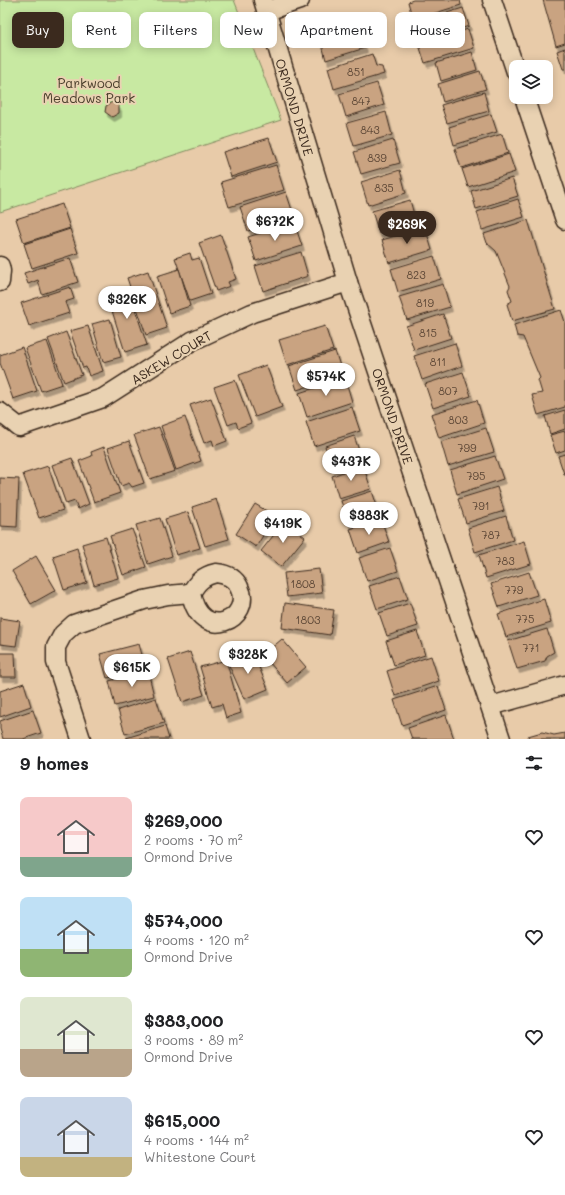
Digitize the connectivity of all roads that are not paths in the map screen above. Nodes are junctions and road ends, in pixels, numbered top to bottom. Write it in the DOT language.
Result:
graph roads {
  1 [pos="300,0"];
  2 [pos="492,0"];
  3 [pos="265,6"];
  4 [pos="512,60"];
  5 [pos="526,104"];
  6 [pos="565,220"];
  7 [pos="0,266"];
  8 [pos="0,282"];
  9 [pos="348,282"];
  10 [pos="0,412"];
  11 [pos="191,593"];
  12 [pos="565,685"];
  13 [pos="491,706"];
  14 [pos="81,739"];
  15 [pos="501,739"];
  1 -- 3 [label="street"];
  2 -- 4 [label="street"];
  3 -- 9 [label="street, ORMOND DRIVE"];
  5 -- 6 [label="street"];
  7 -- 8 [label="street"];
  9 -- 10 [label="street, ASKEW COURT"];
  9 -- 13 [label="street, ORMOND DRIVE"];
  11 -- 14 [label="street"];
  12 -- 13 [label="street"];
  13 -- 15 [label="street, ORMOND DRIVE"];
}
